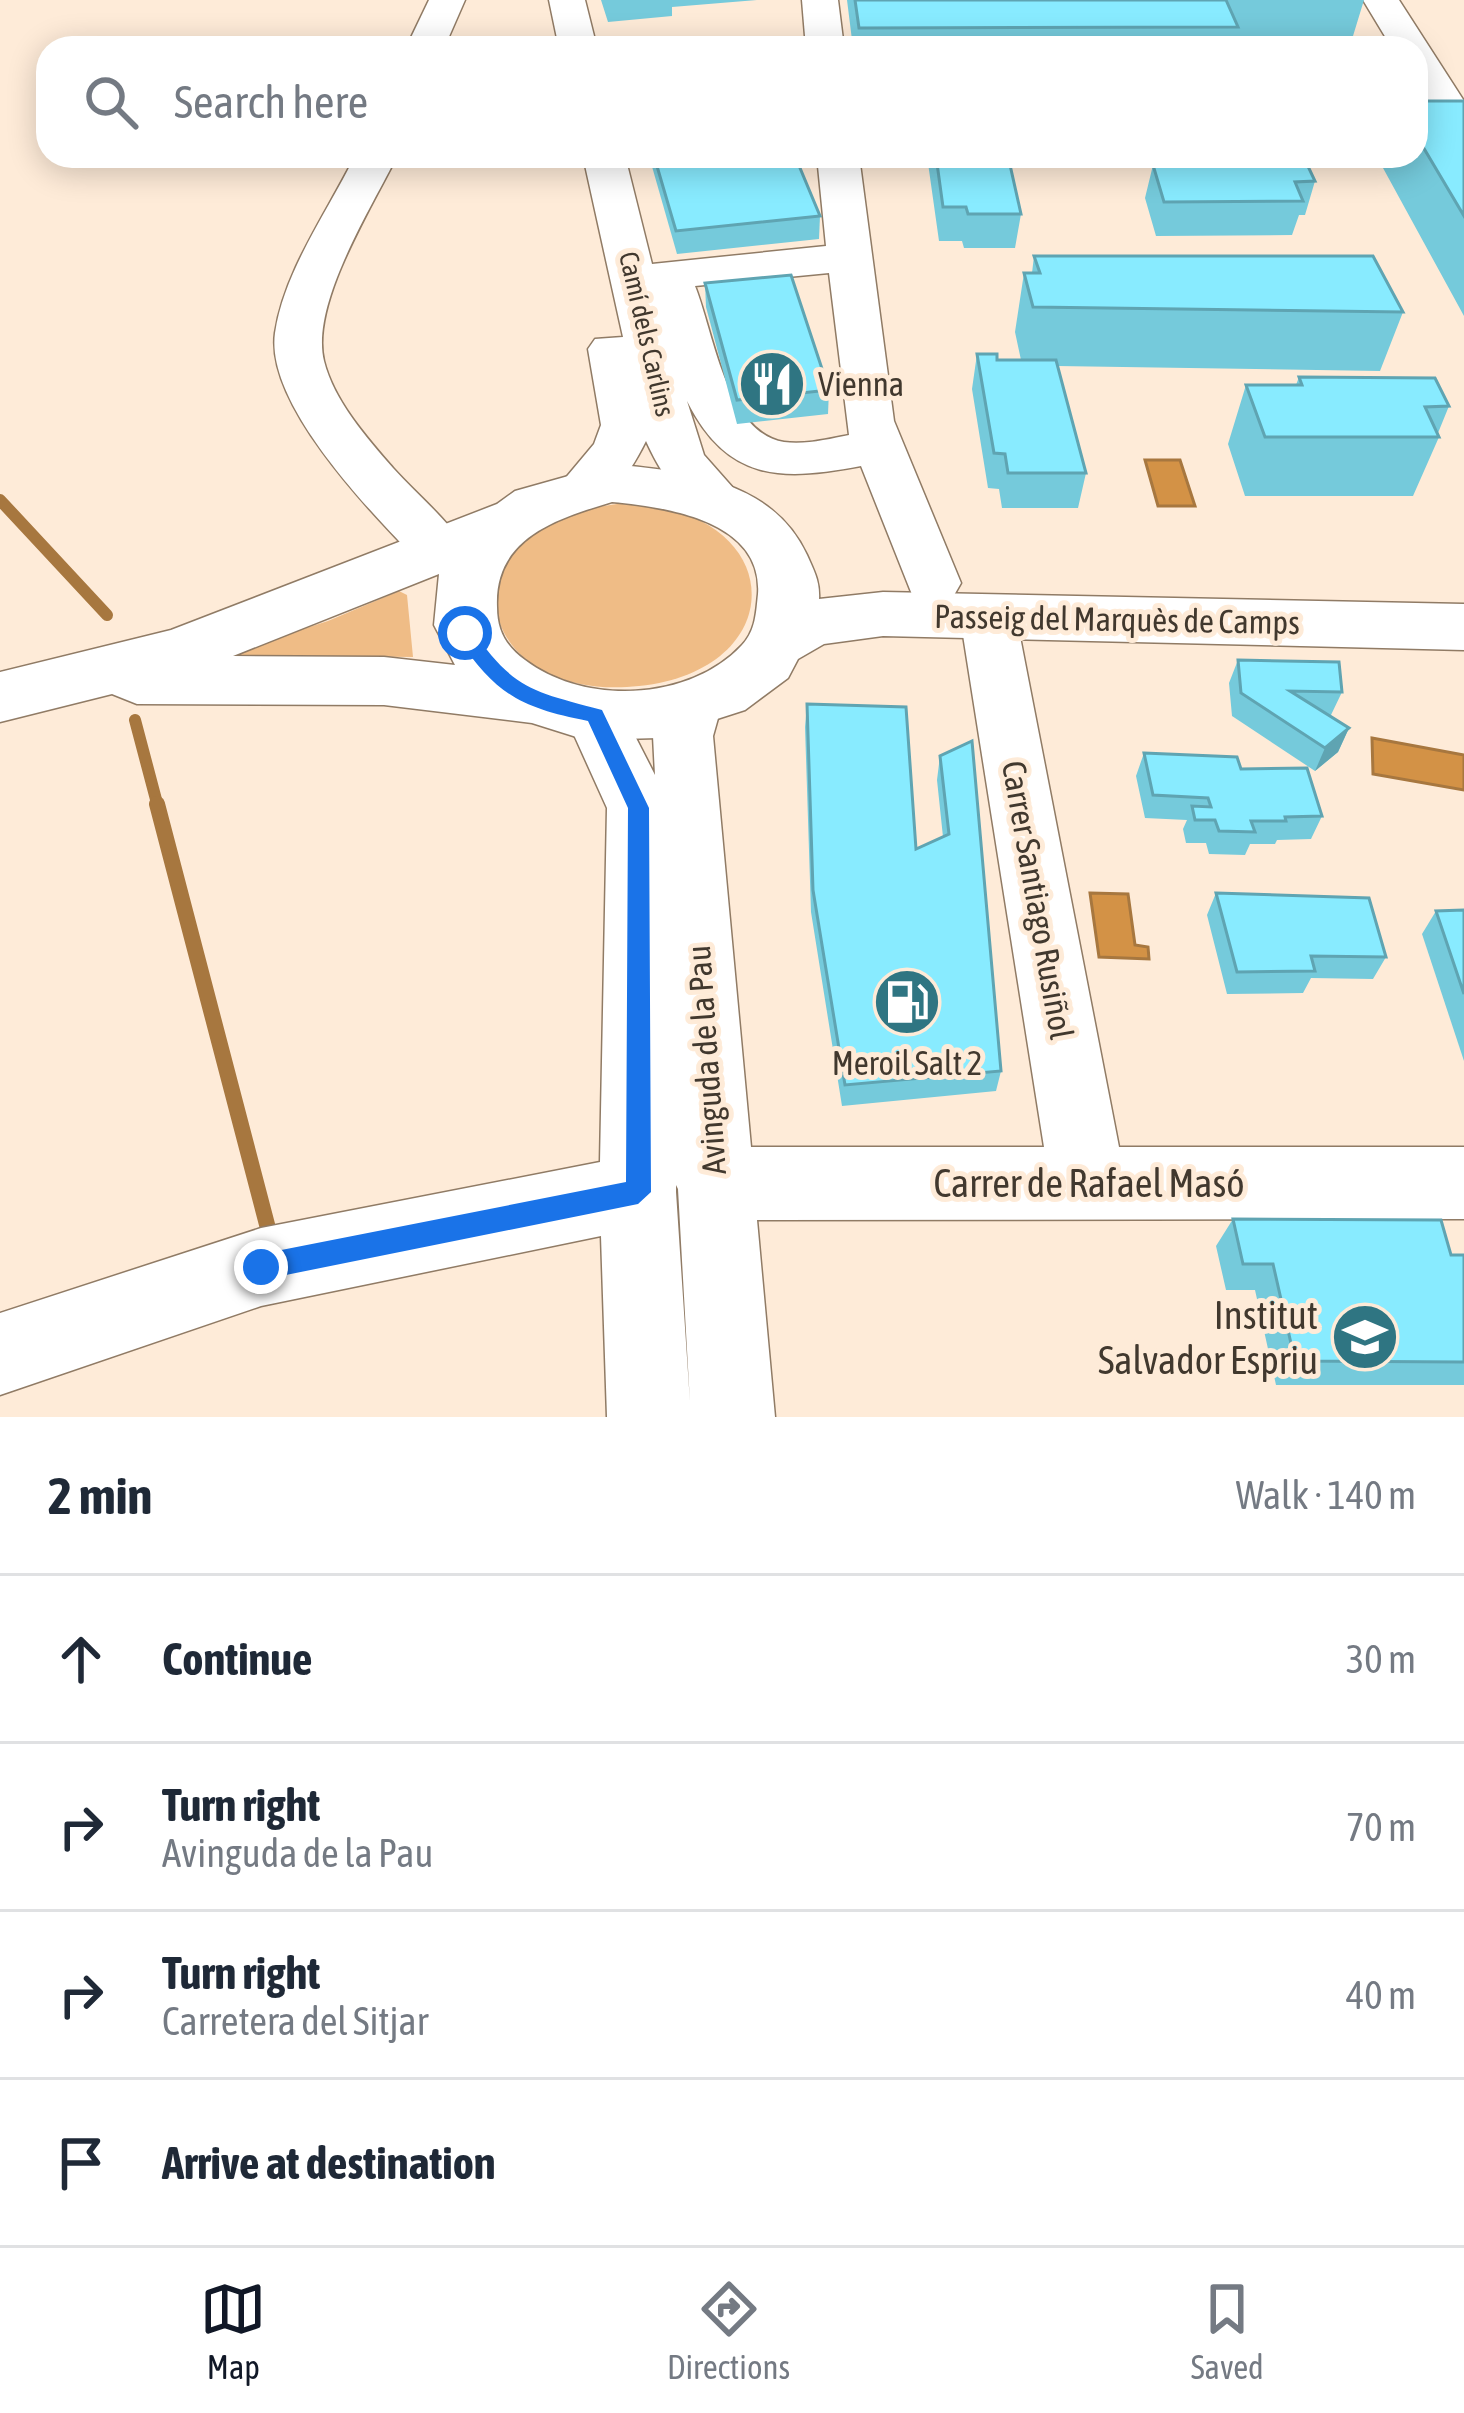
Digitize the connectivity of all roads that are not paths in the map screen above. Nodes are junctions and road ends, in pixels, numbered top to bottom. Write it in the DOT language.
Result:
graph roads {
  1 [pos="448,0"];
  2 [pos="535,0"];
  3 [pos="567,0"];
  4 [pos="820,0"];
  5 [pos="1382,0"];
  6 [pos="431,36"];
  7 [pos="543,36"];
  8 [pos="575,36"];
  9 [pos="824,36"];
  10 [pos="1403,36"];
  11 [pos="1428,78"];
  12 [pos="1464,133"];
  13 [pos="370,168"];
  14 [pos="571,168"];
  15 [pos="609,168"];
  16 [pos="839,168"];
  17 [pos="850,257"];
  18 [pos="652,277"];
  19 [pos="879,446"];
  20 [pos="584,487"];
  21 [pos="716,498"];
  22 [pos="512,518"];
  23 [pos="439,550"];
  24 [pos="784,559"];
  25 [pos="933,583"];
  26 [pos="1464,599"];
  27 [pos="988,616"];
  28 [pos="1464,627"];
  29 [pos="776,643"];
  30 [pos="86,681"];
  31 [pos="0,697"];
  32 [pos="692,704"];
  33 [pos="565,708"];
  34 [pos="1088,1183"];
  35 [pos="1464,1183"];
  36 [pos="676,1188"];
  37 [pos="0,1354"];
  38 [pos="649,1417"];
  39 [pos="733,1417"];
  1 -- 6 [label="street"];
  2 -- 7 [label="street"];
  3 -- 8 [label="street"];
  4 -- 9 [label="street"];
  5 -- 10 [label="street"];
  11 -- 12 [label="street"];
  13 -- 23 [label="street"];
  14 -- 20 [label="street, Camí dels Carlins"];
  15 -- 18 [label="street, Camí dels Carlins"];
  16 -- 17 [label="street"];
  17 -- 18 [label="street"];
  17 -- 19 [label="street"];
  18 -- 19 [label="street"];
  18 -- 21 [label="street, Camí dels Carlins"];
  19 -- 25 [label="street"];
  20 -- 21 [label="main road"];
  20 -- 22 [label="main road"];
  21 -- 24 [label="main road"];
  22 -- 23 [label="main road"];
  22 -- 33 [label="main road"];
  23 -- 30 [label="main road"];
  24 -- 25 [label="main road, Passeig del Marquès de Camps"];
  24 -- 29 [label="main road"];
  25 -- 26 [label="main road, Passeig del Marquès de Camps"];
  27 -- 28 [label="main road, Passeig del Marquès de Camps"];
  27 -- 29 [label="main road, Passeig del Marquès de Camps"];
  27 -- 34 [label="street, Carrer Santiago Rusiñol"];
  29 -- 32 [label="main road"];
  30 -- 31 [label="main road"];
  30 -- 33 [label="main road"];
  32 -- 33 [label="main road"];
  32 -- 36 [label="street, Avinguda de la Pau"];
  33 -- 36 [label="street, Avinguda de la Pau"];
  34 -- 35 [label="street, Carrer de Rafael Masó"];
  34 -- 36 [label="street, Carrer de Rafael Masó"];
  36 -- 37 [label="street, Carrer de Rafael Masó"];
  36 -- 38 [label="street, Avinguda de la Pau"];
  36 -- 39 [label="street, Avinguda de la Pau"];
}
